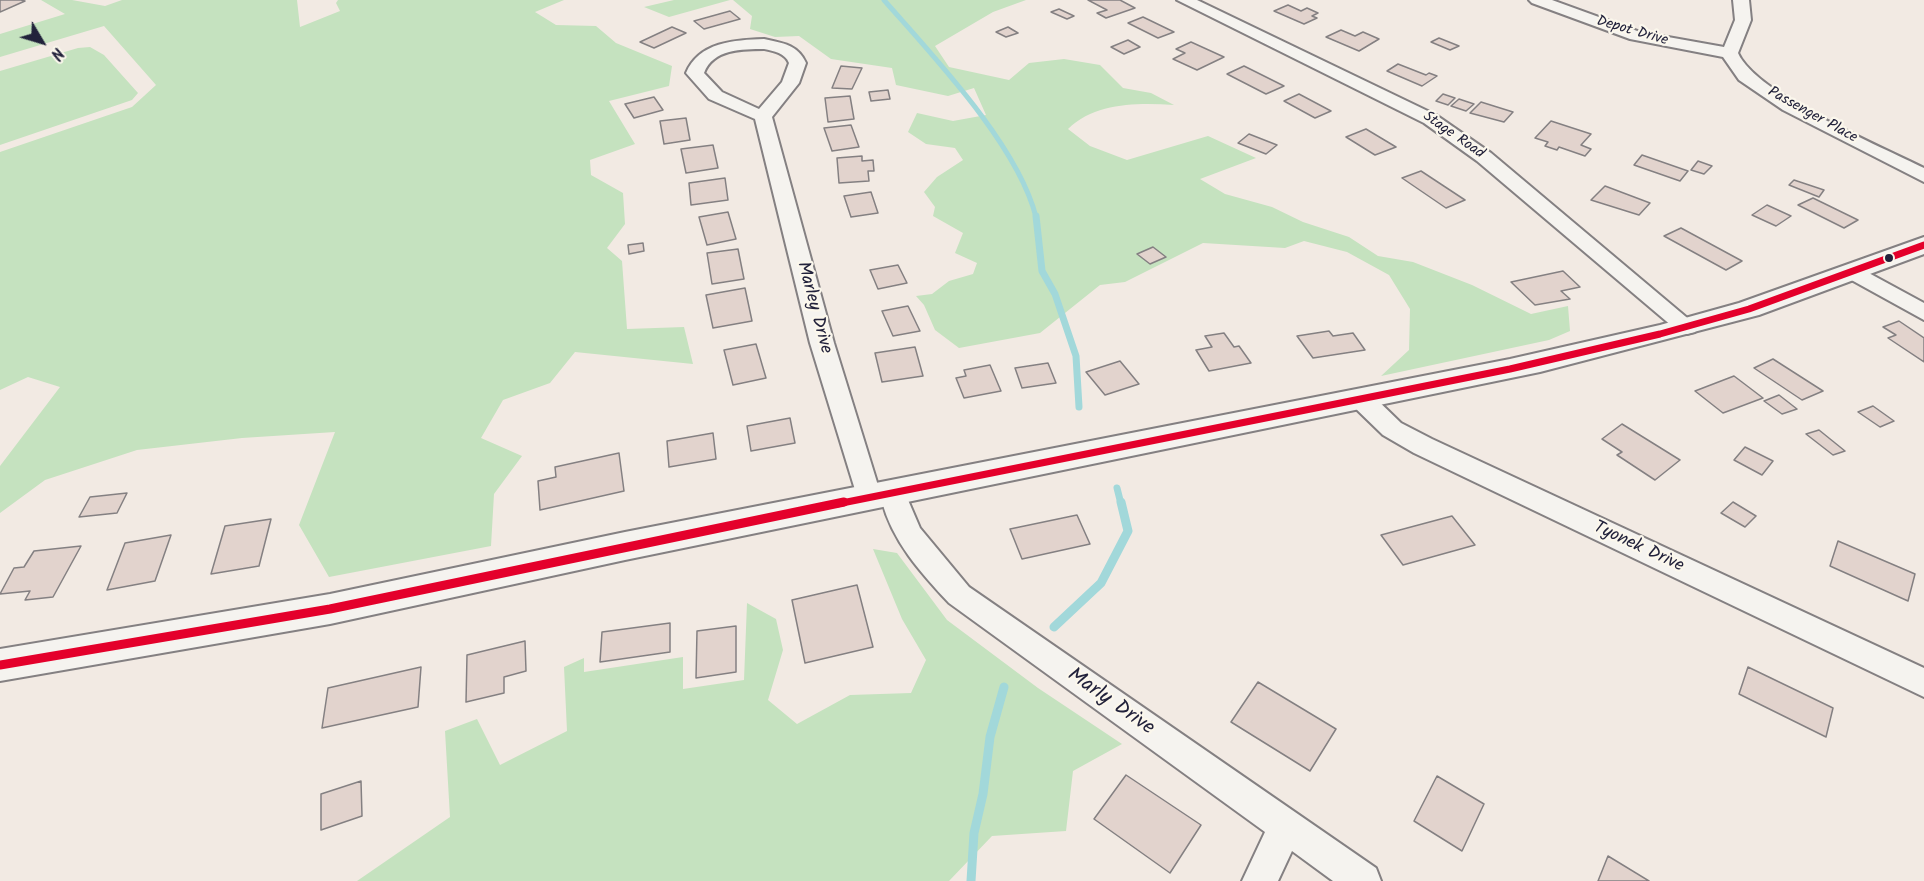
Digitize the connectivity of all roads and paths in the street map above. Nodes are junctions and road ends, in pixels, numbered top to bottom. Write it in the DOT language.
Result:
graph roads {
  1 [pos="1185,0"];
  2 [pos="1537,0"];
  3 [pos="1741,0"];
  4 [pos="1730,53"];
  5 [pos="763,116"];
  6 [pos="1924,176"];
  7 [pos="1924,245"];
  8 [pos="1854,272"];
  9 [pos="1924,313"];
  10 [pos="1687,327"];
  11 [pos="1361,399"];
  12 [pos="881,496"];
  13 [pos="0,665"];
  14 [pos="1924,683"];
  15 [pos="1285,827"];
  16 [pos="1260,881"];
  17 [pos="1363,881"];
  1 -- 10 [label="street, Stage Road"];
  2 -- 4 [label="street, Depot Drive"];
  3 -- 4 [label="street"];
  4 -- 6 [label="street, Passenger Place"];
  5 -- 5 [label="street"];
  5 -- 12 [label="street, Marley Drive"];
  7 -- 8 [label="main road"];
  8 -- 9 [label="street"];
  8 -- 10 [label="main road"];
  10 -- 11 [label="main road"];
  11 -- 12 [label="main road"];
  11 -- 14 [label="street, Tyonek Drive"];
  12 -- 13 [label="main road"];
  12 -- 15 [label="street, Marly Drive"];
  15 -- 16 [label="street"];
  15 -- 17 [label="street, Marly Drive"];
}
